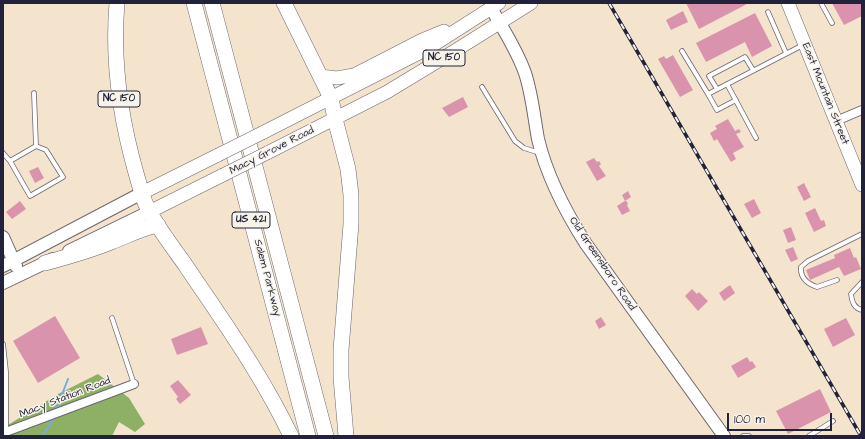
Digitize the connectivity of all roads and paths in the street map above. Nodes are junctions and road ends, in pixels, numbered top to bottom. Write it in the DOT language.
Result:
graph roads {
  1 [pos="117,3"];
  2 [pos="194,3"];
  3 [pos="212,3"];
  4 [pos="284,3"];
  5 [pos="531,3"];
  6 [pos="788,3"];
  7 [pos="822,3"];
  8 [pos="495,6"];
  9 [pos="768,12"];
  10 [pos="470,21"];
  11 [pos="500,23"];
  12 [pos="832,23"];
  13 [pos="805,44"];
  14 [pos="682,51"];
  15 [pos="786,54"];
  16 [pos="753,70"];
  17 [pos="320,76"];
  18 [pos="727,84"];
  19 [pos="482,87"];
  20 [pos="717,89"];
  21 [pos="34,93"];
  22 [pos="708,94"];
  23 [pos="331,98"];
  24 [pos="736,100"];
  25 [pos="862,110"];
  26 [pos="334,119"];
  27 [pos="836,121"];
  28 [pos="756,138"];
  29 [pos="36,146"];
  30 [pos="3,153"];
  31 [pos="542,154"];
  32 [pos="10,161"];
  33 [pos="862,185"];
  34 [pos="142,193"];
  35 [pos="149,212"];
  36 [pos="158,225"];
  37 [pos="862,234"];
  38 [pos="3,237"];
  39 [pos="8,263"];
  40 [pos="45,263"];
  41 [pos="20,274"];
  42 [pos="837,280"];
  43 [pos="862,282"];
  44 [pos="3,283"];
  45 [pos="862,310"];
  46 [pos="112,318"];
  47 [pos="3,344"];
  48 [pos="134,384"];
  49 [pos="5,393"];
  50 [pos="833,421"];
  51 [pos="4,433"];
  52 [pos="291,436"];
  53 [pos="308,436"];
  54 [pos="326,436"];
  55 [pos="346,436"];
  56 [pos="724,436"];
  57 [pos="743,436"];
  58 [pos="749,436"];
  59 [pos="809,436"];
  1 -- 34 [label="highway, NC 150"];
  2 -- 53 [label="highway, Salem Parkway / US 421"];
  3 -- 54 [label="highway, Salem Parkway / US 421"];
  4 -- 17 [label="highway"];
  5 -- 11 [label="main road, Macy Grove Road / NC 150"];
  6 -- 13 [label="main road, East Mountain Street"];
  7 -- 12 [label="lane"];
  8 -- 10 [label="main road, Macy Grove Road / NC 150"];
  8 -- 11 [label="street, Old Greensboro Road"];
  9 -- 15 [label="lane"];
  10 -- 17 [label="main road, NC 150"];
  10 -- 23 [label="main road, Macy Grove Road"];
  11 -- 26 [label="main road, Macy Grove Road / NC 150"];
  11 -- 31 [label="street, Old Greensboro Road"];
  13 -- 15 [label="lane"];
  13 -- 27 [label="main road, East Mountain Street"];
  14 -- 22 [label="lane"];
  15 -- 16 [label="lane"];
  16 -- 18 [label="lane"];
  16 -- 20 [label="lane"];
  17 -- 23 [label="highway"];
  18 -- 20 [label="lane"];
  18 -- 24 [label="lane"];
  19 -- 31 [label="lane"];
  20 -- 22 [label="lane"];
  21 -- 29 [label="lane"];
  22 -- 24 [label="lane"];
  23 -- 26 [label="highway"];
  23 -- 34 [label="main road, Macy Grove Road, bridge"];
  24 -- 28 [label="lane"];
  25 -- 27 [label="street"];
  26 -- 35 [label="main road, Macy Grove Road / NC 150, bridge"];
  26 -- 55 [label="highway"];
  27 -- 33 [label="main road, East Mountain Street"];
  29 -- 32 [label="lane"];
  29 -- 32 [label="lane"];
  30 -- 32 [label="lane"];
  31 -- 56 [label="street, Old Greensboro Road"];
  34 -- 35 [label="highway, NC 150"];
  34 -- 39 [label="street, Macy Grove Road"];
  35 -- 36 [label="highway"];
  35 -- 40 [label="street, Macy Grove Road"];
  36 -- 40 [label="highway"];
  36 -- 52 [label="highway"];
  37 -- 42 [label="lane"];
  38 -- 39 [label="street"];
  39 -- 41 [label="street"];
  40 -- 41 [label="street, Macy Grove Road"];
  41 -- 44 [label="street, Macy Grove Road"];
  43 -- 45 [label="lane"];
  46 -- 48 [label="lane"];
  47 -- 49 [label="lane"];
  48 -- 51 [label="street, Macy Station Road"];
  49 -- 51 [label="lane"];
  50 -- 59 [label="lane"];
  57 -- 58 [label="lane"];
}
